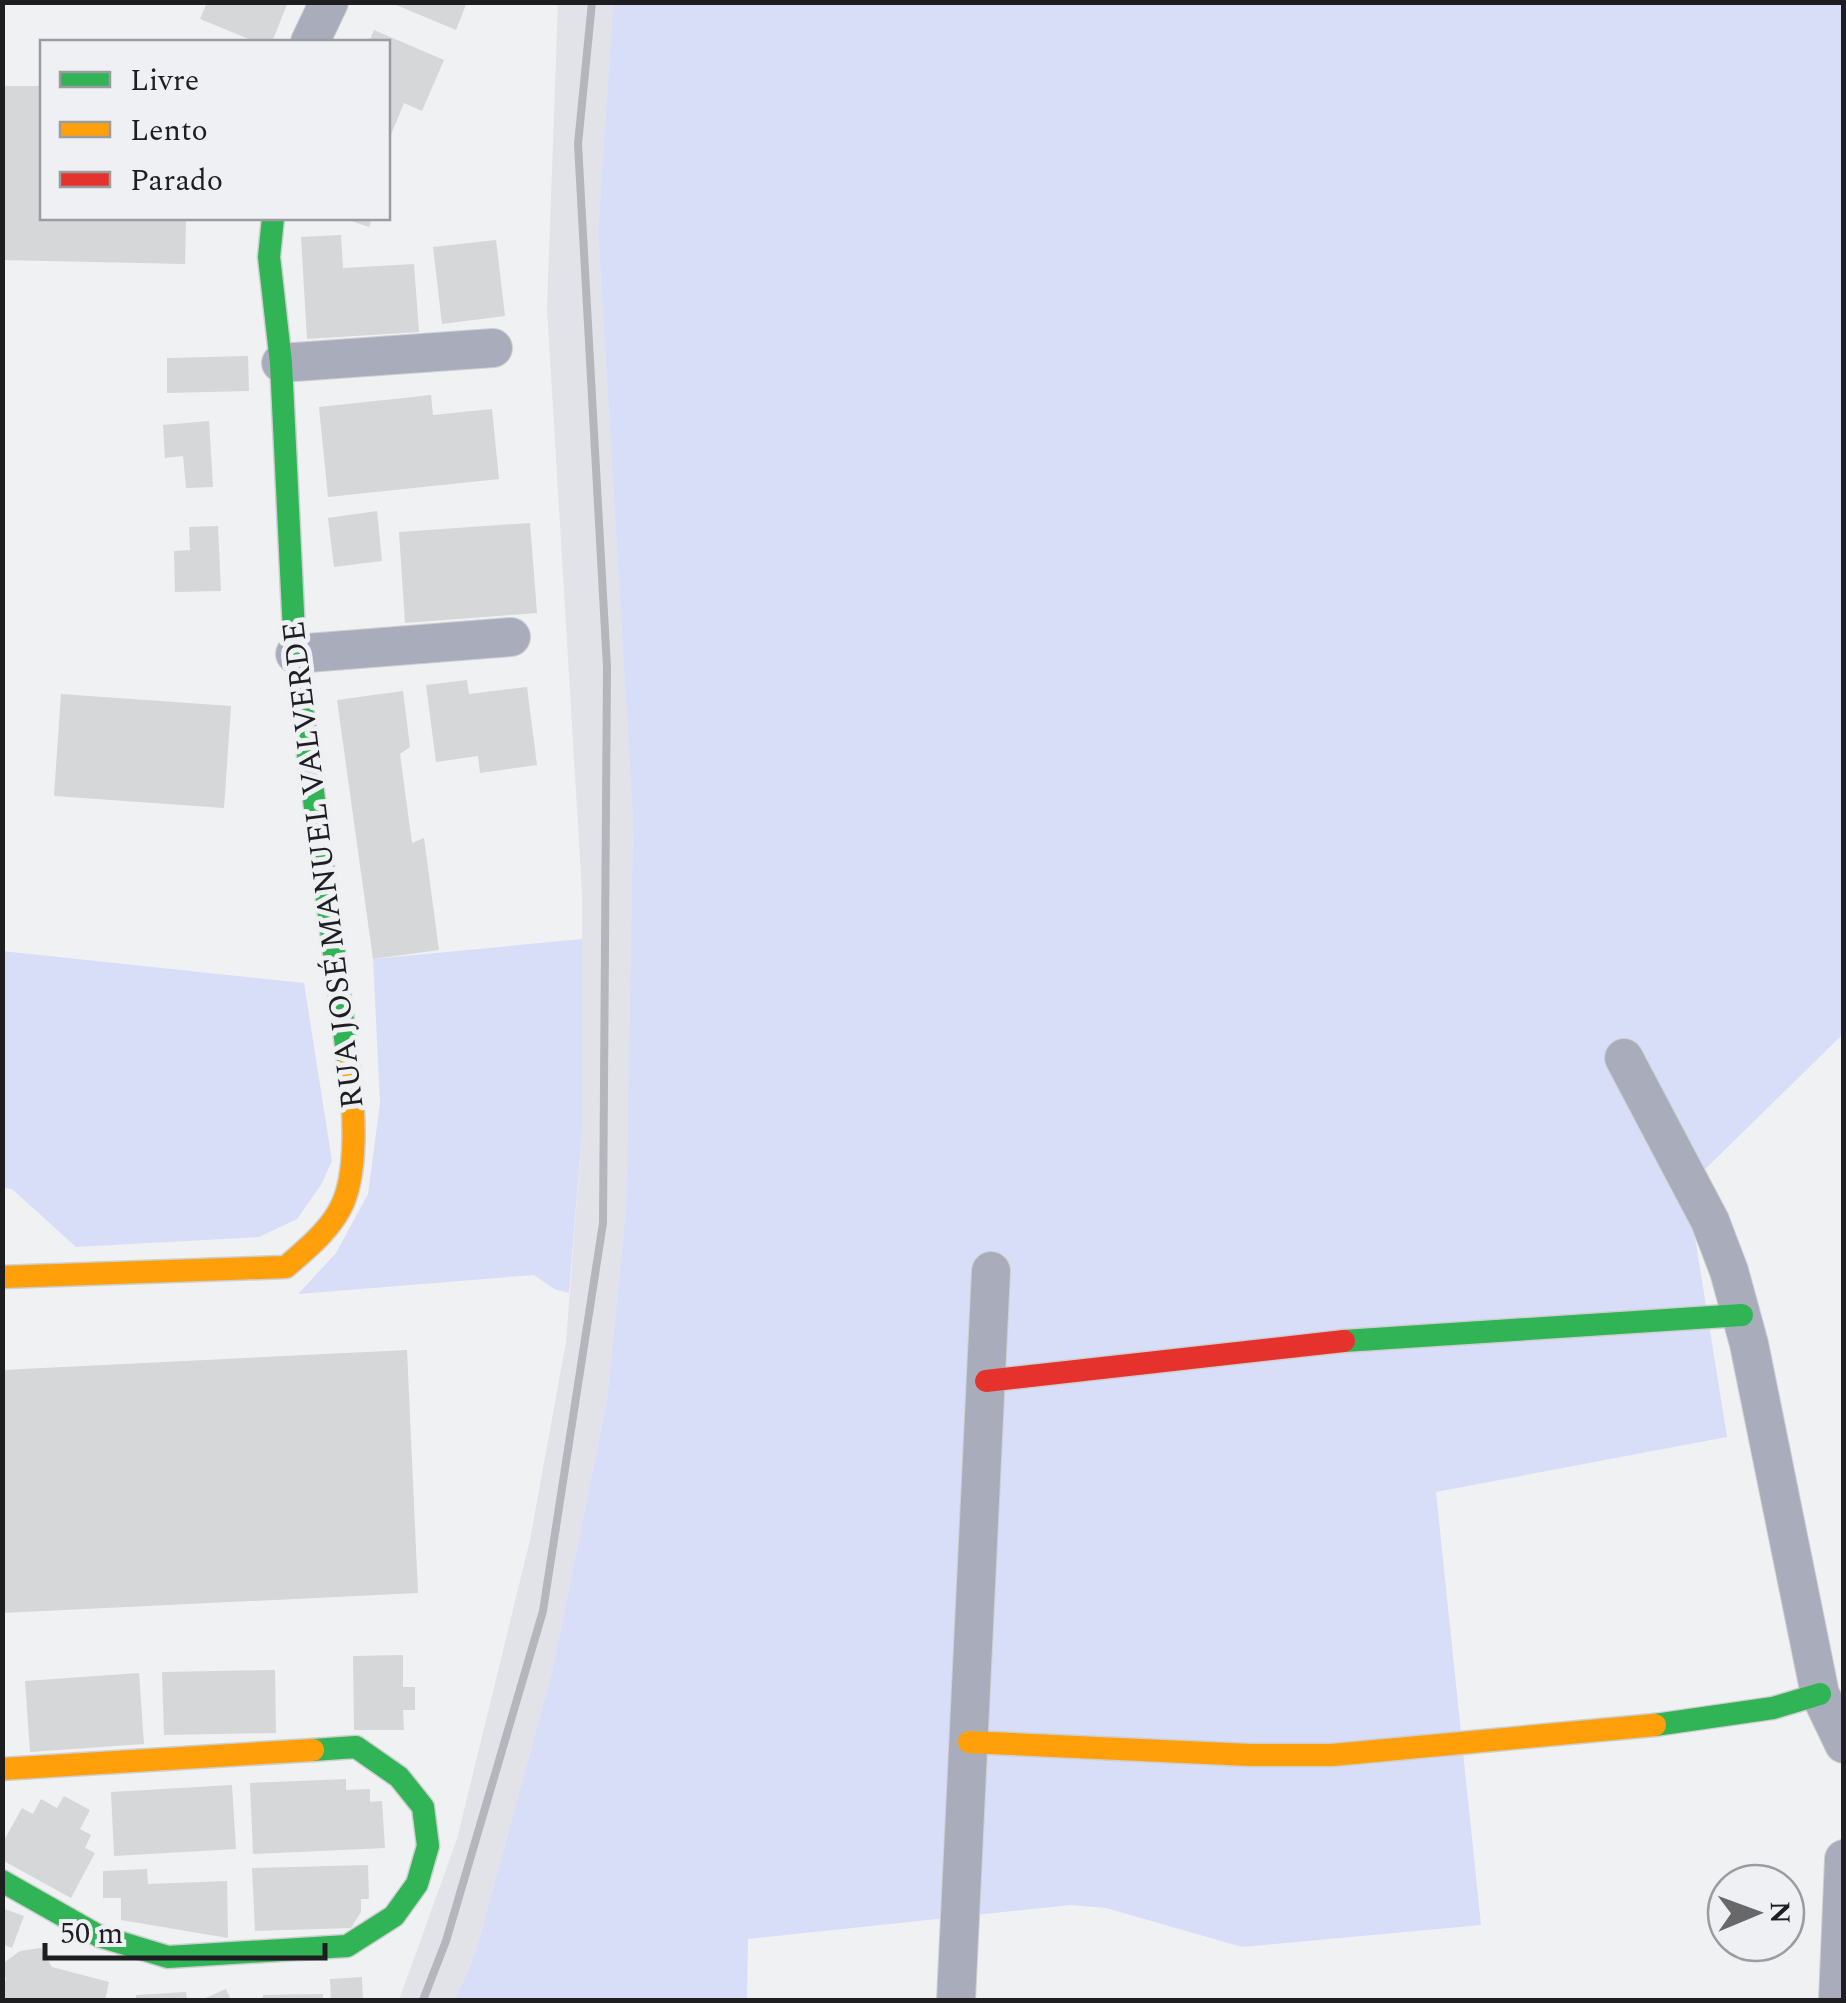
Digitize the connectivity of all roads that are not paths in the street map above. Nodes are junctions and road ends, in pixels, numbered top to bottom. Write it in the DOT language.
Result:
graph roads {
  1 [pos="329,2"];
  2 [pos="311,40"];
  3 [pos="273,220"];
  4 [pos="493,348"];
  5 [pos="281,362"];
  6 [pos="511,637"];
  7 [pos="295,654"];
  8 [pos="1624,1058"];
  9 [pos="991,1272"];
  10 [pos="2,1277"];
  11 [pos="1742,1315"];
  12 [pos="986,1381"];
  13 [pos="1820,1694"];
  14 [pos="969,1742"];
  15 [pos="1844,1744"];
  16 [pos="2,1770"];
  17 [pos="1844,1859"];
  18 [pos="2,1881"];
  19 [pos="956,2000"];
  20 [pos="1838,2000"];
  1 -- 2 [label="street"];
  3 -- 5 [label="street, RUA JOSÉ MANUEL VALVERDE"];
  4 -- 5 [label="street"];
  5 -- 7 [label="street, RUA JOSÉ MANUEL VALVERDE"];
  6 -- 7 [label="street"];
  7 -- 10 [label="street, RUA JOSÉ MANUEL VALVERDE"];
  8 -- 11 [label="street"];
  9 -- 12 [label="street"];
  11 -- 12 [label="street"];
  11 -- 13 [label="street"];
  12 -- 14 [label="street"];
  13 -- 14 [label="street"];
  13 -- 15 [label="street"];
  14 -- 19 [label="street"];
  16 -- 18 [label="street"];
  17 -- 20 [label="street"];
}
